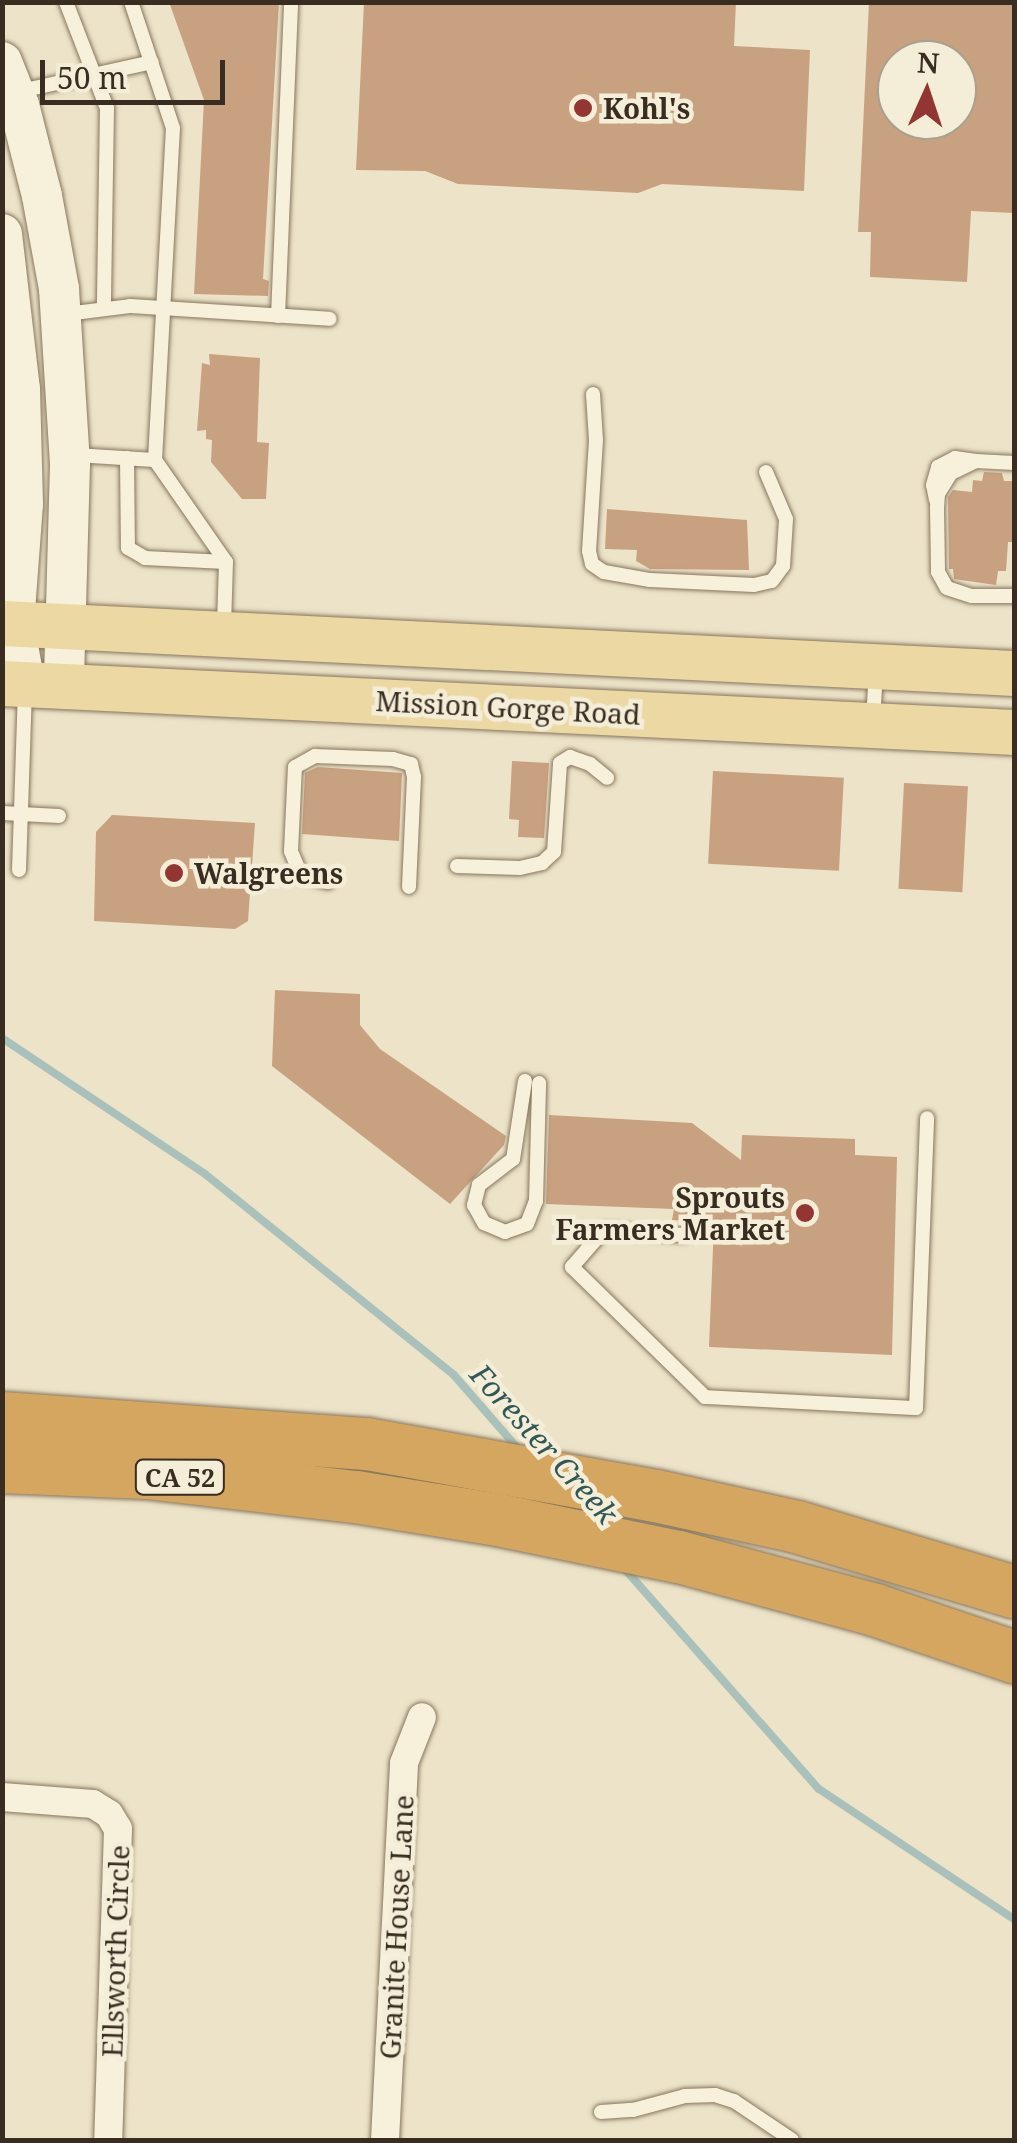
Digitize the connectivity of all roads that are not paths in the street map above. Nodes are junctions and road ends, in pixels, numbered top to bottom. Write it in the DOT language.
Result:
graph roads {
  1 [pos="66,2"];
  2 [pos="131,2"];
  3 [pos="291,2"];
  4 [pos="152,62"];
  5 [pos="93,77"];
  6 [pos="10,92"];
  7 [pos="2,234"];
  8 [pos="163,308"];
  9 [pos="104,309"];
  10 [pos="60,315"];
  11 [pos="278,316"];
  12 [pos="330,319"];
  13 [pos="12,390"];
  14 [pos="593,394"];
  15 [pos="70,455"];
  16 [pos="127,458"];
  17 [pos="154,460"];
  18 [pos="1014,463"];
  19 [pos="12,472"];
  20 [pos="766,472"];
  21 [pos="12,519"];
  22 [pos="226,562"];
  23 [pos="1014,596"];
  24 [pos="8,624"];
  25 [pos="66,627"];
  26 [pos="224,634"];
  27 [pos="876,666"];
  28 [pos="1014,674"];
  29 [pos="30,684"];
  30 [pos="873,726"];
  31 [pos="1014,732"];
  32 [pos="607,778"];
  33 [pos="2,813"];
  34 [pos="21,814"];
  35 [pos="58,816"];
  36 [pos="457,866"];
  37 [pos="19,870"];
  38 [pos="328,882"];
  39 [pos="409,887"];
  40 [pos="532,1082"];
  41 [pos="927,1118"];
  42 [pos="683,1234"];
  43 [pos="2,1418"];
  44 [pos="2,1467"];
  45 [pos="1014,1592"];
  46 [pos="1014,1657"];
  47 [pos="422,1717"];
  48 [pos="2,1797"];
  49 [pos="601,2112"];
  50 [pos="108,2140"];
  51 [pos="385,2140"];
  52 [pos="792,2140"];
  1 -- 5 [label="lane"];
  2 -- 4 [label="lane"];
  3 -- 11 [label="lane"];
  4 -- 5 [label="lane"];
  4 -- 8 [label="lane"];
  5 -- 6 [label="lane"];
  5 -- 9 [label="lane"];
  6 -- 10 [label="main road"];
  7 -- 13 [label="main road"];
  8 -- 9 [label="lane"];
  8 -- 11 [label="lane"];
  8 -- 17 [label="lane"];
  9 -- 10 [label="lane"];
  10 -- 15 [label="main road"];
  11 -- 12 [label="lane"];
  13 -- 19 [label="main road"];
  14 -- 20 [label="lane"];
  15 -- 16 [label="lane"];
  15 -- 25 [label="main road"];
  16 -- 17 [label="lane"];
  16 -- 22 [label="lane"];
  17 -- 22 [label="lane"];
  18 -- 23 [label="lane"];
  19 -- 21 [label="main road"];
  21 -- 24 [label="main road"];
  22 -- 26 [label="lane"];
  24 -- 25 [label="main road, Mission Gorge Road"];
  24 -- 29 [label="main road"];
  25 -- 26 [label="main road, Mission Gorge Road"];
  25 -- 29 [label="main road"];
  26 -- 27 [label="main road, Mission Gorge Road"];
  27 -- 28 [label="main road, Mission Gorge Road"];
  27 -- 30 [label="lane"];
  29 -- 30 [label="main road, Mission Gorge Road"];
  29 -- 34 [label="lane"];
  30 -- 31 [label="main road, Mission Gorge Road"];
  32 -- 36 [label="lane"];
  33 -- 34 [label="lane"];
  34 -- 35 [label="lane"];
  34 -- 37 [label="lane"];
  38 -- 39 [label="lane"];
  40 -- 40 [label="lane"];
  41 -- 42 [label="lane"];
  43 -- 45 [label="highway, CA 52"];
  44 -- 46 [label="highway, CA 52"];
  47 -- 51 [label="street, Granite House Lane"];
  48 -- 50 [label="street, Ellsworth Circle"];
  49 -- 52 [label="lane"];
}
